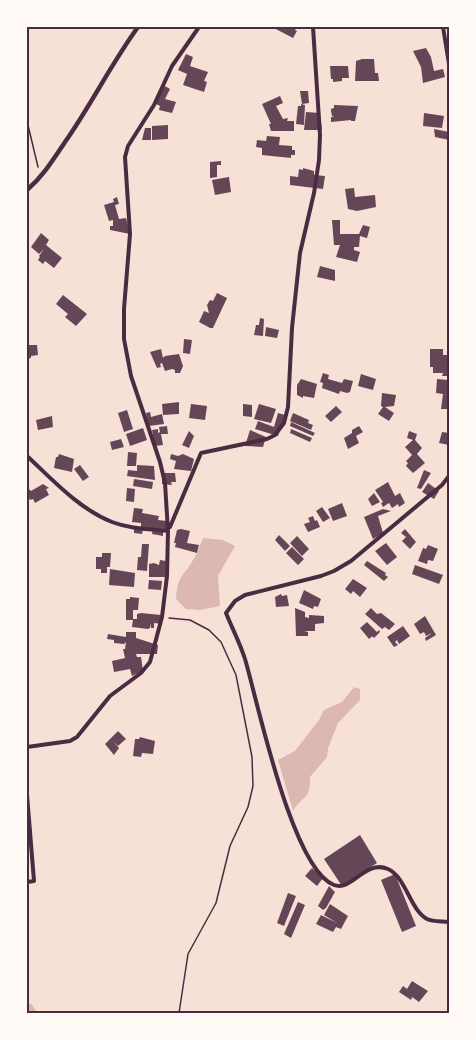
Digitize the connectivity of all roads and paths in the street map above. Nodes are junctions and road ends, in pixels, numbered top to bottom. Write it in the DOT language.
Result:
graph roads {
  1 [pos="138,27"];
  2 [pos="199,27"];
  3 [pos="313,27"];
  4 [pos="443,27"];
  5 [pos="449,64"];
  6 [pos="27,122"];
  7 [pos="41,178"];
  8 [pos="27,189"];
  9 [pos="27,456"];
  10 [pos="449,476"];
  11 [pos="168,531"];
  12 [pos="162,617"];
  13 [pos="27,747"];
  14 [pos="27,795"];
  15 [pos="27,882"];
  16 [pos="449,922"];
  17 [pos="179,1013"];
  1 -- 7 [label="street"];
  2 -- 11 [label="street"];
  3 -- 11 [label="street"];
  4 -- 5 [label="street"];
  6 -- 7 [label="path"];
  7 -- 8 [label="street"];
  9 -- 11 [label="street"];
  10 -- 16 [label="street"];
  11 -- 12 [label="street"];
  12 -- 13 [label="street"];
  12 -- 17 [label="path"];
  14 -- 15 [label="street"];
}
